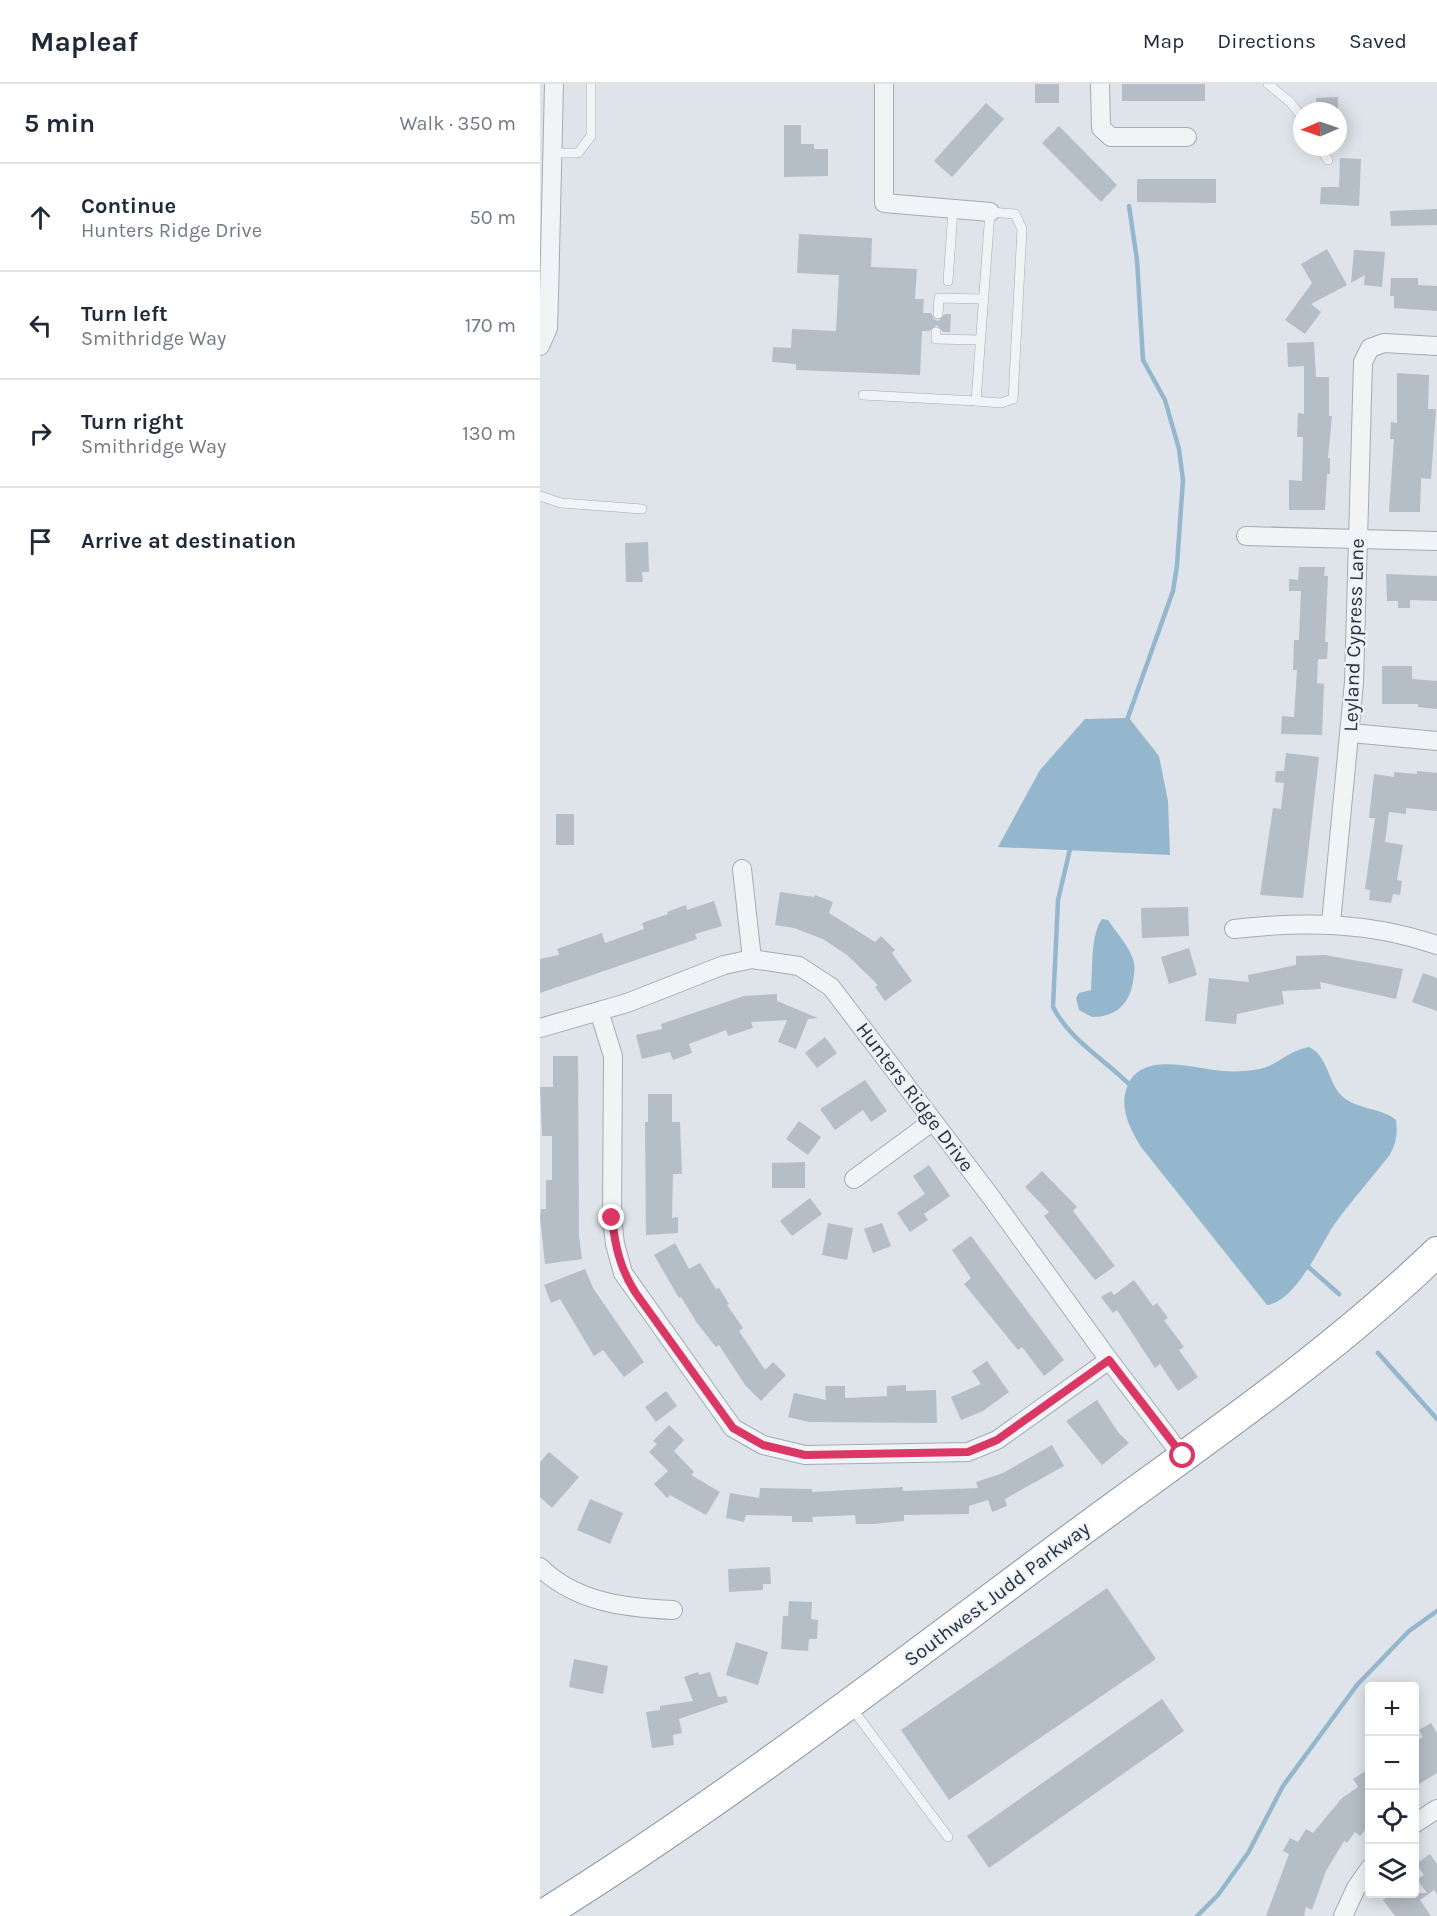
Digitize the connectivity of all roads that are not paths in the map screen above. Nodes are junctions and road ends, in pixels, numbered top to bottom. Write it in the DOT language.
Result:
graph roads {
  1 [pos="554,84"];
  2 [pos="591,84"];
  3 [pos="884,84"];
  4 [pos="1100,84"];
  5 [pos="1268,84"];
  6 [pos="1293,106"];
  7 [pos="1187,137"];
  8 [pos="553,153"];
  9 [pos="1325,156"];
  10 [pos="1328,160"];
  11 [pos="953,210"];
  12 [pos="990,212"];
  13 [pos="948,280"];
  14 [pos="545,296"];
  15 [pos="982,299"];
  16 [pos="938,314"];
  17 [pos="936,332"];
  18 [pos="980,340"];
  19 [pos="540,346"];
  20 [pos="1437,346"];
  21 [pos="863,394"];
  22 [pos="976,401"];
  23 [pos="540,496"];
  24 [pos="642,508"];
  25 [pos="1245,536"];
  26 [pos="1358,538"];
  27 [pos="1437,541"];
  28 [pos="1351,733"];
  29 [pos="1437,741"];
  30 [pos="742,869"];
  31 [pos="1331,924"];
  32 [pos="1234,929"];
  33 [pos="1437,945"];
  34 [pos="752,959"];
  35 [pos="599,1011"];
  36 [pos="540,1028"];
  37 [pos="933,1121"];
  38 [pos="855,1179"];
  39 [pos="1437,1252"];
  40 [pos="1109,1360"];
  41 [pos="1183,1456"];
  42 [pos="540,1567"];
  43 [pos="673,1610"];
  44 [pos="849,1704"];
  45 [pos="1437,1809"];
  46 [pos="1419,1821"];
  47 [pos="948,1838"];
  48 [pos="1365,1875"];
  49 [pos="541,1916"];
  50 [pos="1344,1916"];
  1 -- 8 [label="street"];
  2 -- 8 [label="lane"];
  3 -- 11 [label="street"];
  4 -- 7 [label="street"];
  5 -- 6 [label="lane"];
  8 -- 14 [label="street"];
  9 -- 10 [label="lane"];
  11 -- 12 [label="street"];
  11 -- 13 [label="lane"];
  12 -- 15 [label="lane"];
  12 -- 22 [label="lane"];
  14 -- 19 [label="street"];
  15 -- 16 [label="lane"];
  15 -- 18 [label="lane"];
  17 -- 18 [label="lane"];
  18 -- 22 [label="lane"];
  20 -- 26 [label="street, Leyland Cypress Lane"];
  21 -- 22 [label="lane"];
  23 -- 24 [label="lane"];
  25 -- 26 [label="street"];
  26 -- 27 [label="street"];
  26 -- 28 [label="street, Leyland Cypress Lane"];
  28 -- 29 [label="street"];
  28 -- 31 [label="street, Leyland Cypress Lane"];
  30 -- 34 [label="street"];
  31 -- 32 [label="street"];
  31 -- 33 [label="street"];
  34 -- 35 [label="street, Hunters Ridge Drive"];
  34 -- 37 [label="street, Hunters Ridge Drive"];
  35 -- 36 [label="street, Hunters Ridge Drive"];
  35 -- 40 [label="street"];
  37 -- 38 [label="street"];
  37 -- 40 [label="street, Hunters Ridge Drive"];
  39 -- 41 [label="highway, Southwest Judd Parkway"];
  40 -- 41 [label="street, Hunters Ridge Drive"];
  41 -- 44 [label="highway, Southwest Judd Parkway"];
  42 -- 43 [label="street"];
  44 -- 47 [label="lane"];
  44 -- 49 [label="highway, Southwest Judd Parkway"];
  45 -- 46 [label="street"];
  48 -- 50 [label="street"];
}
